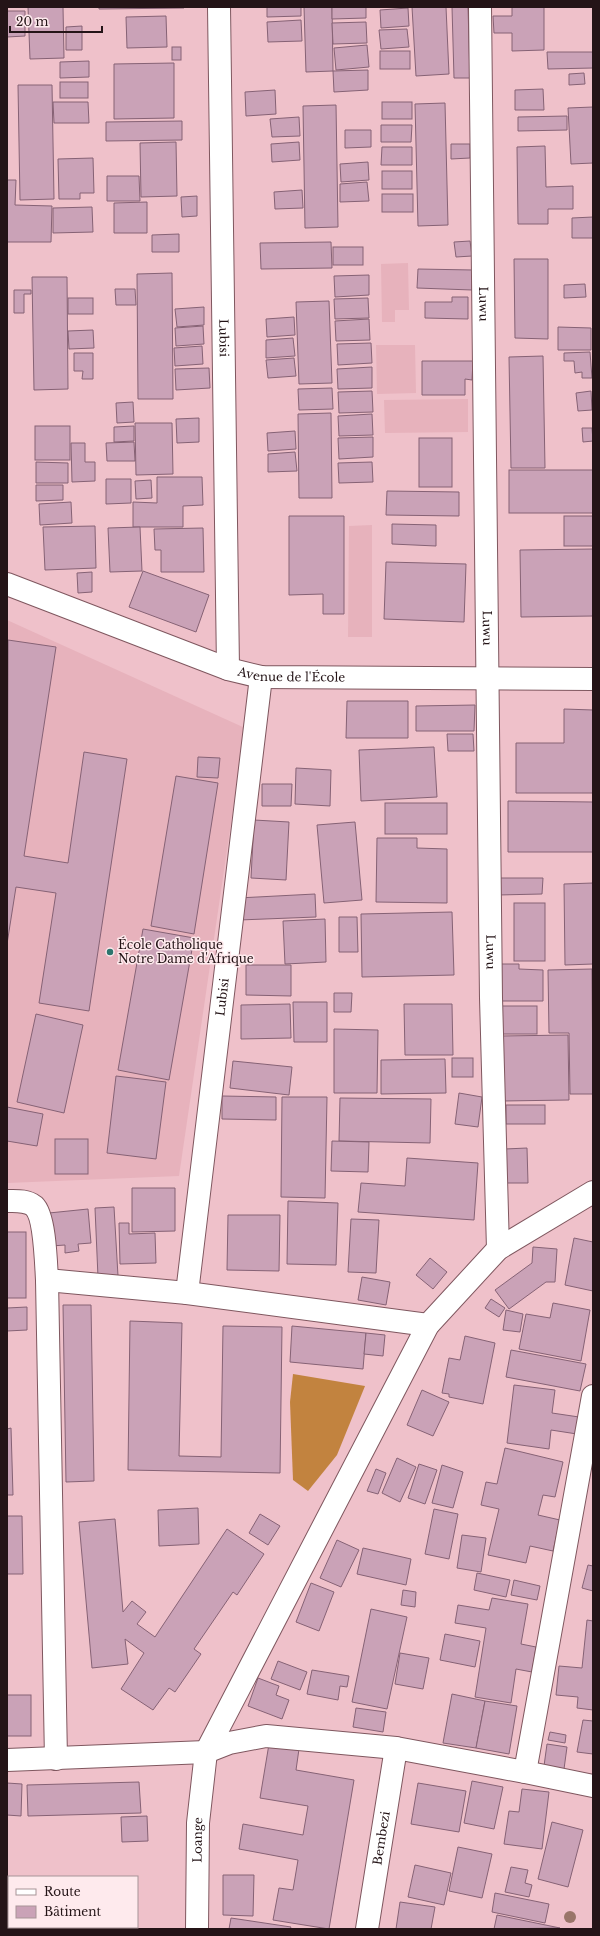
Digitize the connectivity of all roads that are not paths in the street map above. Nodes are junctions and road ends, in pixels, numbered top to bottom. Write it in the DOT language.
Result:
graph roads {
  1 [pos="218,7"];
  2 [pos="480,7"];
  3 [pos="7,584"];
  4 [pos="228,669"];
  5 [pos="261,677"];
  6 [pos="488,678"];
  7 [pos="593,679"];
  8 [pos="593,1192"];
  9 [pos="7,1201"];
  10 [pos="498,1249"];
  11 [pos="47,1280"];
  12 [pos="187,1293"];
  13 [pos="428,1325"];
  14 [pos="593,1396"];
  15 [pos="396,1748"];
  16 [pos="206,1752"];
  17 [pos="56,1759"];
  18 [pos="7,1760"];
  19 [pos="525,1772"];
  20 [pos="593,1786"];
  21 [pos="197,1929"];
  22 [pos="367,1929"];
  1 -- 4 [label="street, Lubisi"];
  2 -- 6 [label="street, Luwu"];
  3 -- 4 [label="street, Avenue de l'École"];
  4 -- 5 [label="street, Avenue de l'École"];
  5 -- 6 [label="street, Avenue de l'École"];
  5 -- 12 [label="street, Lubisi"];
  6 -- 7 [label="street, Avenue de l'École"];
  6 -- 10 [label="street, Luwu"];
  8 -- 10 [label="street"];
  9 -- 11 [label="street"];
  10 -- 13 [label="street"];
  11 -- 12 [label="street"];
  11 -- 17 [label="street"];
  12 -- 13 [label="street"];
  13 -- 16 [label="street"];
  14 -- 19 [label="street"];
  15 -- 16 [label="street"];
  15 -- 19 [label="street"];
  15 -- 22 [label="street, Bembezi"];
  16 -- 17 [label="street"];
  16 -- 21 [label="street, Loange"];
  17 -- 18 [label="street"];
  19 -- 20 [label="street"];
}
